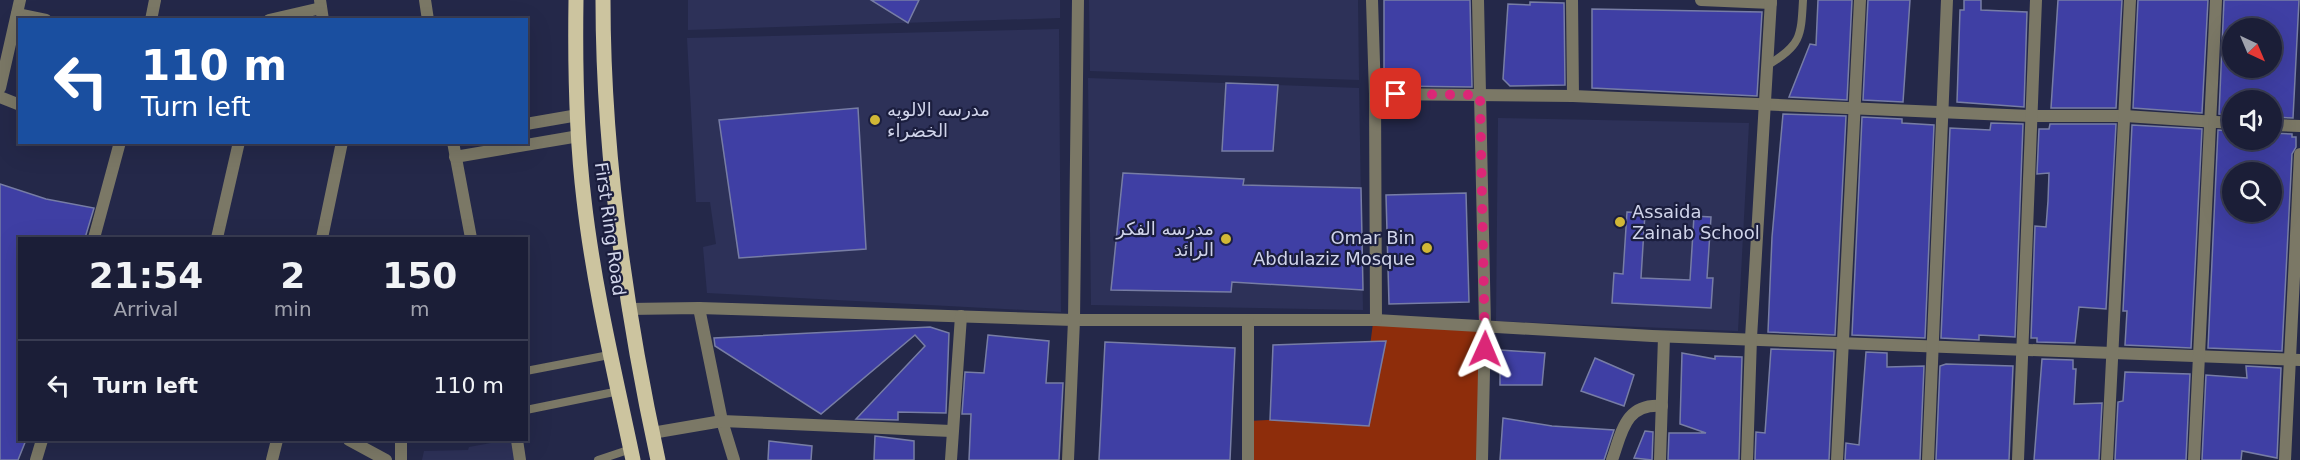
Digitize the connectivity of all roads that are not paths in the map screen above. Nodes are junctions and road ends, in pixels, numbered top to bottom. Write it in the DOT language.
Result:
graph roads {
  1 [pos="20,0"];
  2 [pos="155,0"];
  3 [pos="425,0"];
  4 [pos="576,0"];
  5 [pos="603,0"];
  6 [pos="1078,0"];
  7 [pos="1372,0"];
  8 [pos="1478,0"];
  9 [pos="1572,0"];
  10 [pos="1701,0"];
  11 [pos="1803,0"];
  12 [pos="1860,0"];
  13 [pos="1947,0"];
  14 [pos="2036,0"];
  15 [pos="2130,0"];
  16 [pos="2216,0"];
  17 [pos="1771,2"];
  18 [pos="321,9"];
  19 [pos="17,14"];
  20 [pos="36,18"];
  21 [pos="151,18"];
  22 [pos="278,18"];
  23 [pos="428,18"];
  24 [pos="1768,65"];
  25 [pos="0,88"];
  26 [pos="1375,94"];
  27 [pos="1480,95"];
  28 [pos="1573,96"];
  29 [pos="0,97"];
  30 [pos="18,104"];
  31 [pos="1766,106"];
  32 [pos="1856,107"];
  33 [pos="1943,112"];
  34 [pos="578,115"];
  35 [pos="2030,116"];
  36 [pos="2125,116"];
  37 [pos="2210,122"];
  38 [pos="2222,123"];
  39 [pos="528,124"];
  40 [pos="2282,125"];
  41 [pos="2300,126"];
  42 [pos="579,136"];
  43 [pos="119,144"];
  44 [pos="239,144"];
  45 [pos="342,144"];
  46 [pos="453,144"];
  47 [pos="2300,154"];
  48 [pos="456,157"];
  49 [pos="94,237"];
  50 [pos="217,237"];
  51 [pos="322,237"];
  52 [pos="471,237"];
  53 [pos="699,308"];
  54 [pos="628,309"];
  55 [pos="961,316"];
  56 [pos="1074,320"];
  57 [pos="1376,320"];
  58 [pos="1248,321"];
  59 [pos="1485,326"];
  60 [pos="1664,337"];
  61 [pos="1751,338"];
  62 [pos="1842,343"];
  63 [pos="1932,345"];
  64 [pos="2024,348"];
  65 [pos="2112,353"];
  66 [pos="609,355"];
  67 [pos="2199,357"];
  68 [pos="2295,360"];
  69 [pos="528,371"];
  70 [pos="619,391"];
  71 [pos="1662,406"];
  72 [pos="528,410"];
  73 [pos="722,421"];
  74 [pos="951,431"];
  75 [pos="652,433"];
  76 [pos="42,441"];
  77 [pos="277,441"];
  78 [pos="351,441"];
  79 [pos="401,441"];
  80 [pos="517,441"];
  81 [pos="632,455"];
  82 [pos="36,460"];
  83 [pos="272,460"];
  84 [pos="386,460"];
  85 [pos="401,460"];
  86 [pos="520,460"];
  87 [pos="598,460"];
  88 [pos="658,460"];
  89 [pos="734,460"];
  90 [pos="951,460"];
  91 [pos="1068,460"];
  92 [pos="1248,460"];
  93 [pos="1482,460"];
  94 [pos="1611,460"];
  95 [pos="1660,460"];
  96 [pos="1747,460"];
  97 [pos="1837,460"];
  98 [pos="1928,460"];
  99 [pos="2018,460"];
  100 [pos="2107,460"];
  101 [pos="2194,460"];
  102 [pos="2285,460"];
  1 -- 19 [label="street"];
  2 -- 21 [label="street"];
  3 -- 23 [label="street"];
  4 -- 34 [label="main road, First Ring Road"];
  5 -- 54 [label="main road, First Ring Road"];
  6 -- 56 [label="street"];
  7 -- 26 [label="street"];
  8 -- 27 [label="street"];
  9 -- 28 [label="street"];
  10 -- 17 [label="street"];
  11 -- 24 [label="lane"];
  12 -- 32 [label="street"];
  13 -- 33 [label="street"];
  14 -- 35 [label="street"];
  15 -- 36 [label="street"];
  16 -- 37 [label="street"];
  17 -- 24 [label="street"];
  18 -- 22 [label="street"];
  19 -- 20 [label="street"];
  19 -- 25 [label="street"];
  24 -- 31 [label="street"];
  26 -- 27 [label="street"];
  26 -- 57 [label="street"];
  27 -- 28 [label="street"];
  27 -- 59 [label="street"];
  28 -- 31 [label="street"];
  29 -- 30 [label="street"];
  31 -- 32 [label="street"];
  31 -- 61 [label="street"];
  32 -- 33 [label="street"];
  32 -- 62 [label="street"];
  33 -- 35 [label="street"];
  33 -- 63 [label="street"];
  34 -- 39 [label="street"];
  34 -- 42 [label="main road, First Ring Road"];
  35 -- 36 [label="street"];
  35 -- 64 [label="street"];
  36 -- 37 [label="street"];
  36 -- 65 [label="street"];
  37 -- 38 [label="street"];
  37 -- 67 [label="street"];
  40 -- 41 [label="street"];
  42 -- 48 [label="street"];
  42 -- 66 [label="main road, First Ring Road"];
  43 -- 49 [label="street"];
  44 -- 50 [label="street"];
  45 -- 51 [label="street"];
  46 -- 48 [label="street"];
  47 -- 68 [label="street"];
  48 -- 52 [label="street"];
  53 -- 54 [label="street"];
  53 -- 55 [label="street"];
  53 -- 73 [label="street"];
  54 -- 75 [label="main road, First Ring Road"];
  55 -- 56 [label="street"];
  55 -- 74 [label="street"];
  56 -- 58 [label="street"];
  56 -- 91 [label="street"];
  57 -- 58 [label="street"];
  57 -- 59 [label="street"];
  58 -- 92 [label="street"];
  59 -- 60 [label="street"];
  59 -- 93 [label="street"];
  60 -- 61 [label="street"];
  60 -- 71 [label="street"];
  61 -- 62 [label="street"];
  61 -- 96 [label="street"];
  62 -- 63 [label="street"];
  62 -- 97 [label="street"];
  63 -- 64 [label="street"];
  63 -- 98 [label="street"];
  64 -- 65 [label="street"];
  64 -- 99 [label="street"];
  65 -- 67 [label="street"];
  65 -- 100 [label="street"];
  66 -- 69 [label="lane"];
  66 -- 70 [label="main road, First Ring Road"];
  67 -- 68 [label="street"];
  67 -- 101 [label="street"];
  68 -- 102 [label="street"];
  70 -- 72 [label="lane"];
  70 -- 81 [label="main road, First Ring Road"];
  71 -- 94 [label="street"];
  71 -- 95 [label="street"];
  73 -- 74 [label="street"];
  73 -- 75 [label="street"];
  73 -- 89 [label="street"];
  74 -- 90 [label="street"];
  75 -- 88 [label="main road, First Ring Road"];
  76 -- 82 [label="street"];
  77 -- 83 [label="street"];
  78 -- 84 [label="street"];
  79 -- 85 [label="street"];
  80 -- 86 [label="street"];
  81 -- 87 [label="lane"];
}
